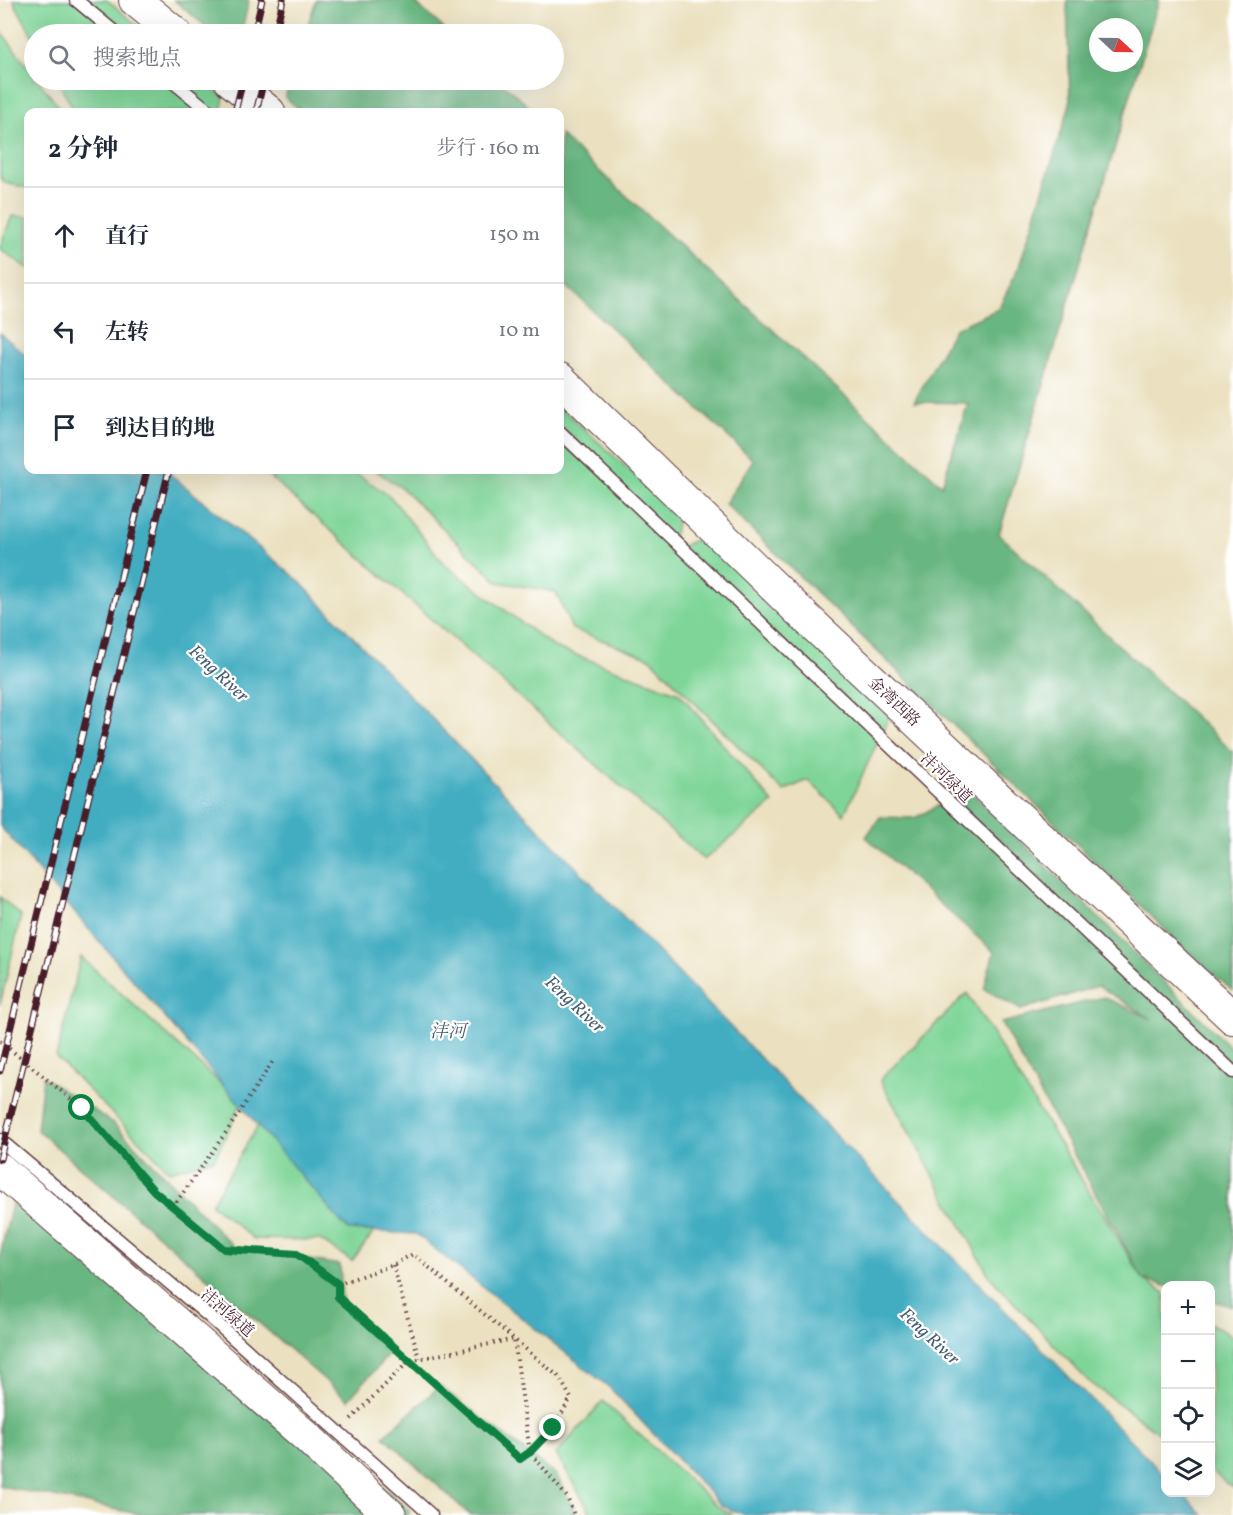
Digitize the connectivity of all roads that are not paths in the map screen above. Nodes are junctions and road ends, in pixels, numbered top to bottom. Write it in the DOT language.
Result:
graph roads {
  1 [pos="76,0"];
  2 [pos="135,0"];
  3 [pos="105,24"];
  4 [pos="164,24"];
  5 [pos="183,90"];
  6 [pos="242,90"];
  7 [pos="205,108"];
  8 [pos="264,108"];
  9 [pos="564,383"];
  10 [pos="564,436"];
  11 [pos="1233,1018"];
  12 [pos="1233,1072"];
  13 [pos="0,1140"];
  14 [pos="0,1169"];
  15 [pos="390,1515"];
  16 [pos="430,1515"];
  1 -- 3 [label="lane"];
  2 -- 4 [label="street"];
  5 -- 7 [label="lane"];
  6 -- 8 [label="street"];
  9 -- 11 [label="street, 金湾西路"];
  10 -- 12 [label="lane, 沣河绿道"];
  13 -- 16 [label="lane, 沣河绿道"];
  14 -- 15 [label="street"];
}
